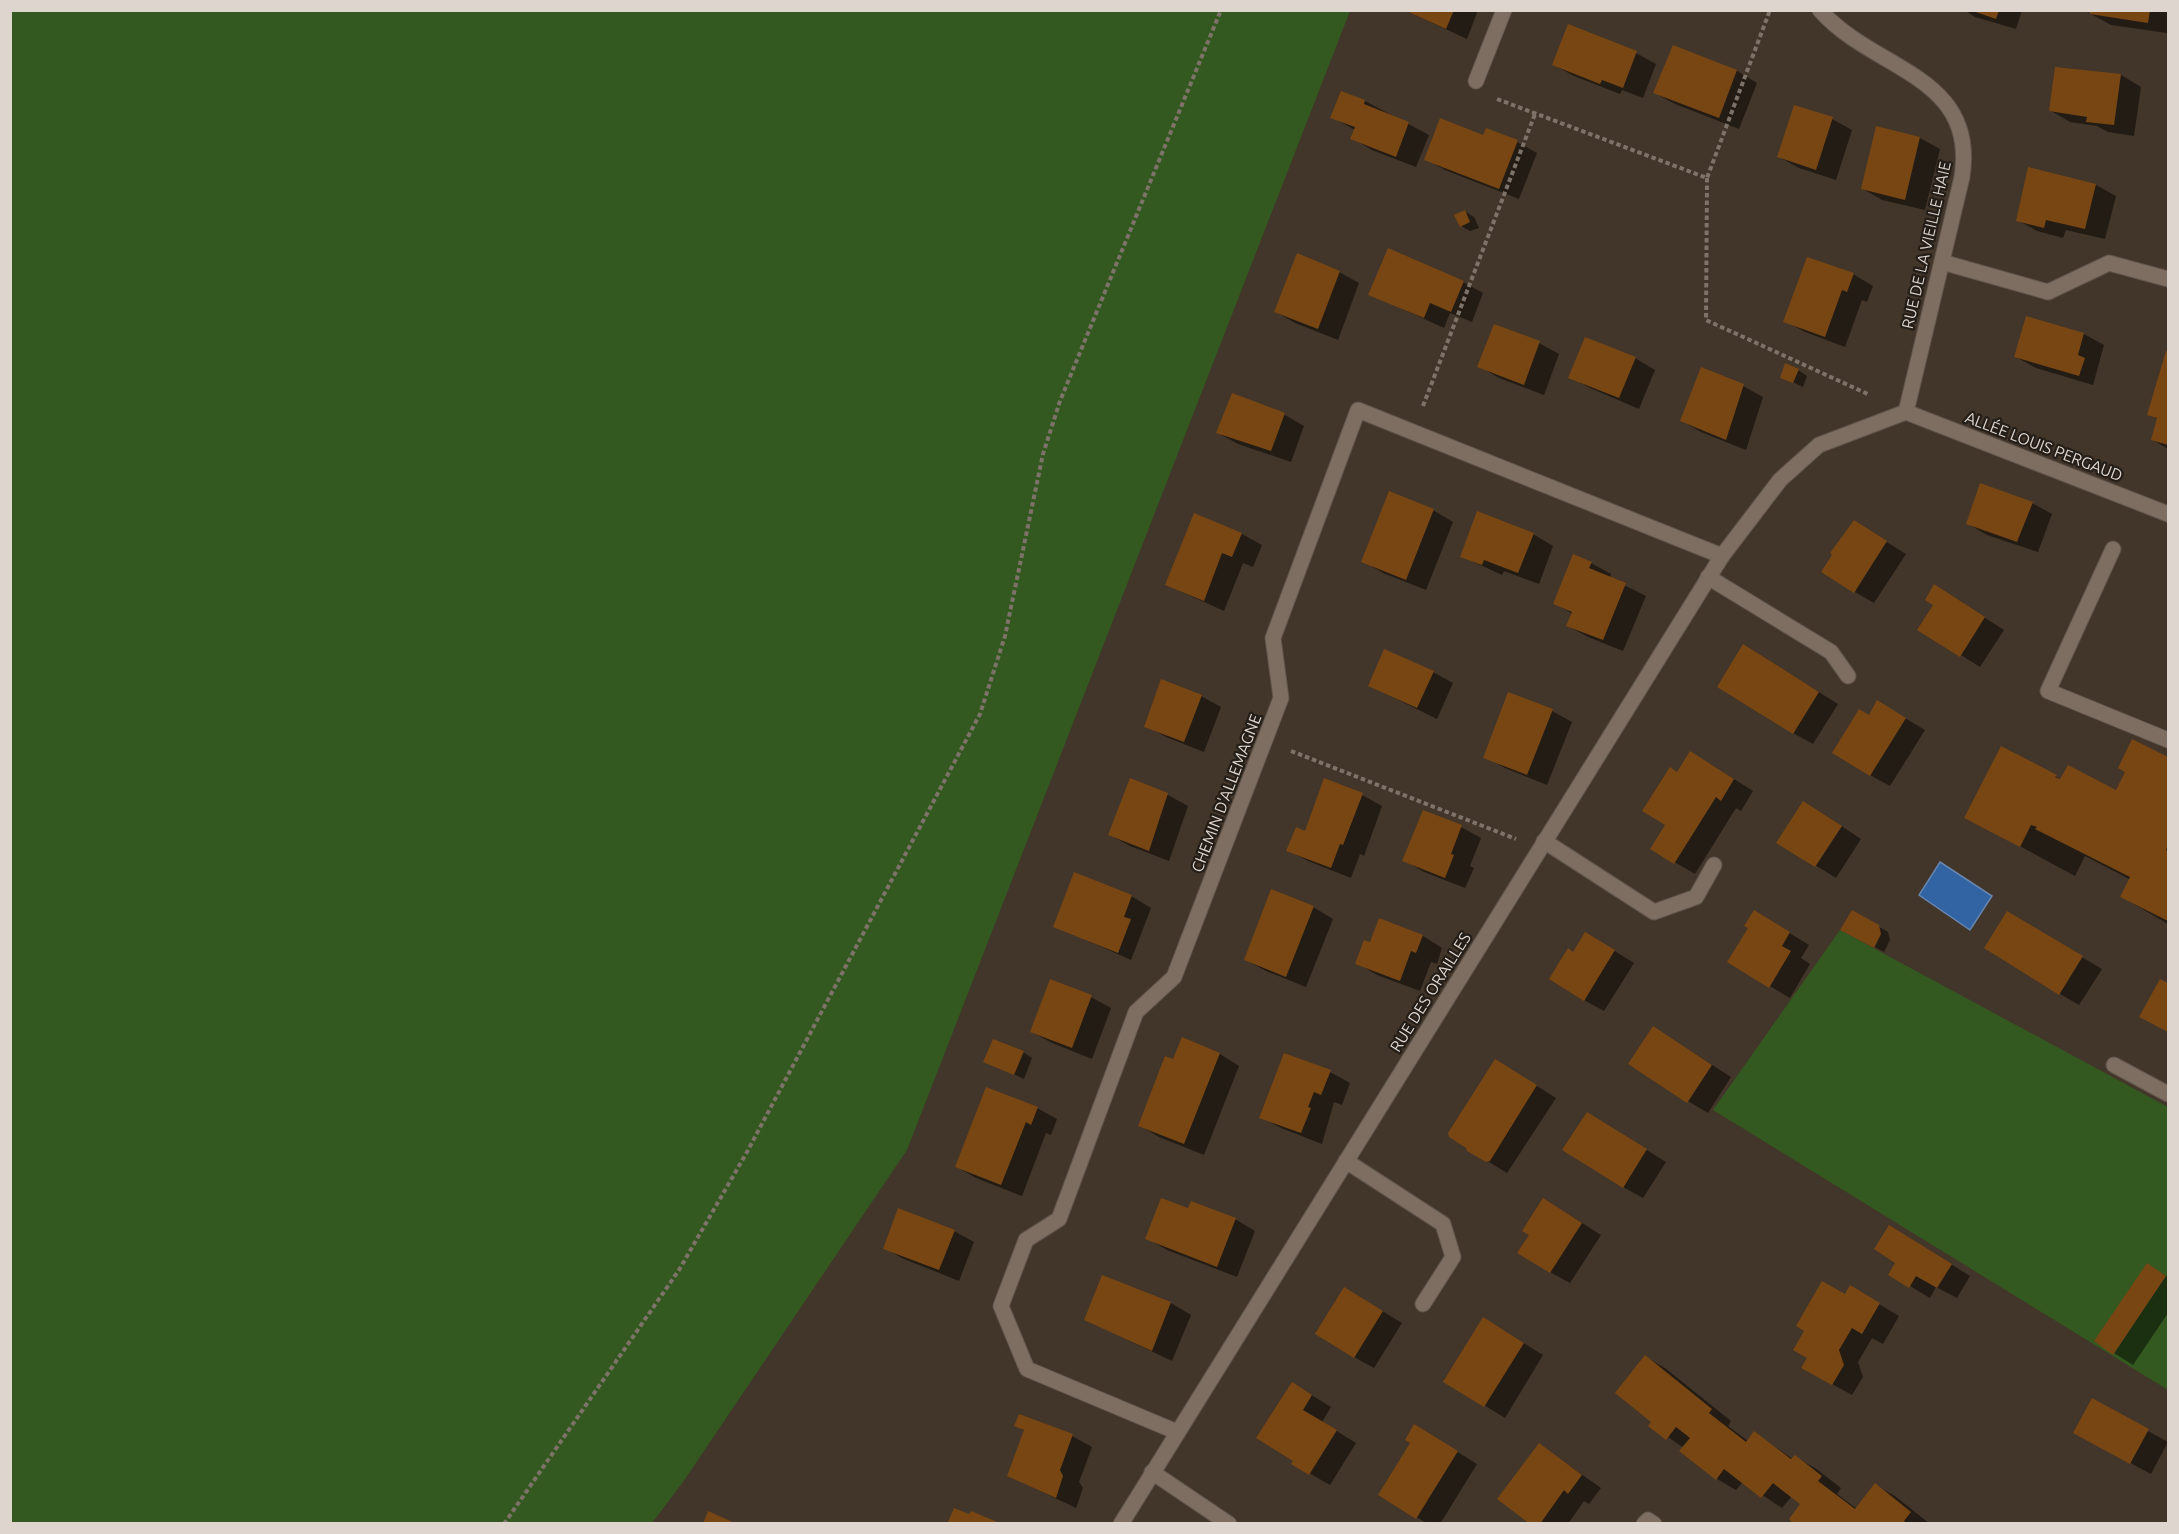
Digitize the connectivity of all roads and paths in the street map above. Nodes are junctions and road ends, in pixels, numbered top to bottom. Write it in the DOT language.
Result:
graph roads {
  1 [pos="1221,10"];
  2 [pos="1504,10"];
  3 [pos="1770,10"];
  4 [pos="1820,10"];
  5 [pos="1476,81"];
  6 [pos="1535,114"];
  7 [pos="1707,178"];
  8 [pos="1942,262"];
  9 [pos="2169,279"];
  10 [pos="1906,412"];
  11 [pos="1413,432"];
  12 [pos="2169,514"];
  13 [pos="2113,549"];
  14 [pos="1722,556"];
  15 [pos="1708,577"];
  16 [pos="1848,676"];
  17 [pos="2169,740"];
  18 [pos="1265,741"];
  19 [pos="1542,845"];
  20 [pos="1714,865"];
  21 [pos="2114,1065"];
  22 [pos="2169,1094"];
  23 [pos="1346,1161"];
  24 [pos="1423,1304"];
  25 [pos="1177,1432"];
  26 [pos="1152,1472"];
  27 [pos="504,1524"];
  28 [pos="1121,1524"];
  29 [pos="1229,1524"];
  30 [pos="1644,1524"];
  31 [pos="1654,1524"];
  1 -- 27 [label="path"];
  2 -- 5 [label="street"];
  3 -- 7 [label="path"];
  4 -- 8 [label="street, RUE DE LA VIEILLE HAIE"];
  5 -- 6 [label="path"];
  6 -- 7 [label="path"];
  6 -- 11 [label="path"];
  7 -- 10 [label="path"];
  8 -- 9 [label="street"];
  8 -- 10 [label="street, RUE DE LA VIEILLE HAIE"];
  10 -- 12 [label="street, ALLÉE LOUIS PERGAUD"];
  10 -- 14 [label="street, RUE DES ORAILLES"];
  11 -- 14 [label="street, CHEMIN D'ALLEMAGNE"];
  11 -- 18 [label="street, CHEMIN D'ALLEMAGNE"];
  13 -- 17 [label="street"];
  14 -- 15 [label="street, RUE DES ORAILLES"];
  15 -- 16 [label="street"];
  15 -- 19 [label="street, RUE DES ORAILLES"];
  18 -- 19 [label="path"];
  18 -- 25 [label="street, CHEMIN D'ALLEMAGNE"];
  19 -- 20 [label="street"];
  19 -- 23 [label="street, RUE DES ORAILLES"];
  21 -- 22 [label="street"];
  23 -- 24 [label="street"];
  23 -- 25 [label="street, RUE DES ORAILLES"];
  25 -- 26 [label="street, RUE DES ORAILLES"];
  26 -- 28 [label="street, RUE DES ORAILLES"];
  26 -- 29 [label="street"];
  30 -- 31 [label="street"];
}
